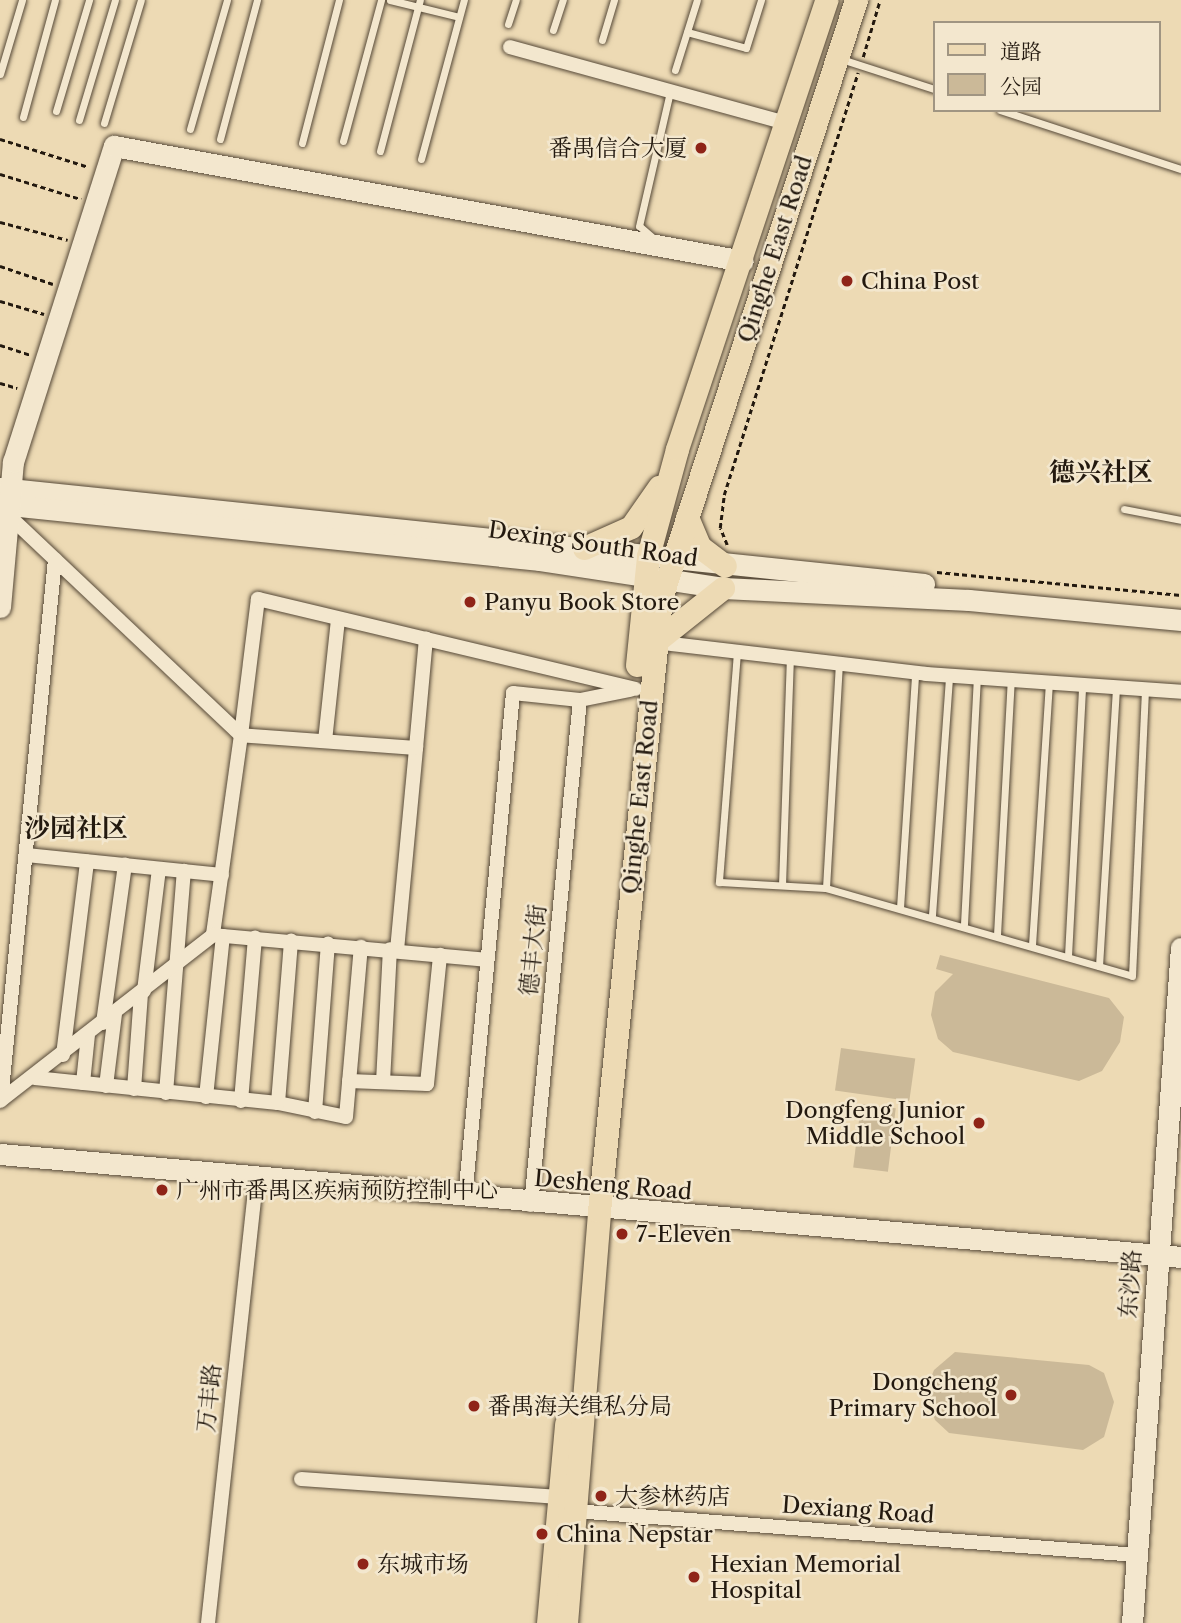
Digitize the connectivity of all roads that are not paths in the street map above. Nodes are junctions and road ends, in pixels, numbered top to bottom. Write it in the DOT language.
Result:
graph roads {
  1 [pos="22,0"];
  2 [pos="55,0"];
  3 [pos="89,0"];
  4 [pos="116,0"];
  5 [pos="141,0"];
  6 [pos="227,0"];
  7 [pos="257,0"];
  8 [pos="340,0"];
  9 [pos="380,0"];
  10 [pos="390,0"];
  11 [pos="464,0"];
  12 [pos="516,0"];
  13 [pos="563,0"];
  14 [pos="614,0"];
  15 [pos="697,0"];
  16 [pos="761,0"];
  17 [pos="826,0"];
  18 [pos="856,0"];
  19 [pos="419,3"];
  20 [pos="459,16"];
  21 [pos="508,24"];
  22 [pos="553,30"];
  23 [pos="687,32"];
  24 [pos="602,40"];
  25 [pos="510,47"];
  26 [pos="837,58"];
  27 [pos="675,70"];
  28 [pos="0,75"];
  29 [pos="932,88"];
  30 [pos="670,92"];
  31 [pos="56,111"];
  32 [pos="1006,112"];
  33 [pos="23,117"];
  34 [pos="79,120"];
  35 [pos="104,123"];
  36 [pos="785,123"];
  37 [pos="190,129"];
  38 [pos="220,139"];
  39 [pos="343,141"];
  40 [pos="302,143"];
  41 [pos="380,151"];
  42 [pos="421,159"];
  43 [pos="1181,169"];
  44 [pos="99,170"];
  45 [pos="663,246"];
  46 [pos="743,261"];
  47 [pos="677,449"];
  48 [pos="706,458"];
  49 [pos="4,498"];
  50 [pos="1124,509"];
  51 [pos="687,517"];
  52 [pos="1181,520"];
  53 [pos="584,548"];
  54 [pos="55,560"];
  55 [pos="658,568"];
  56 [pos="727,568"];
  57 [pos="0,607"];
  58 [pos="1181,607"];
  59 [pos="338,619"];
  60 [pos="1181,620"];
  61 [pos="426,638"];
  62 [pos="655,642"];
  63 [pos="737,652"];
  64 [pos="790,658"];
  65 [pos="839,664"];
  66 [pos="915,672"];
  67 [pos="949,675"];
  68 [pos="977,677"];
  69 [pos="1011,680"];
  70 [pos="1049,682"];
  71 [pos="1082,685"];
  72 [pos="1115,688"];
  73 [pos="635,689"];
  74 [pos="1145,690"];
  75 [pos="1181,692"];
  76 [pos="580,700"];
  77 [pos="241,735"];
  78 [pos="325,741"];
  79 [pos="416,748"];
  80 [pos="26,855"];
  81 [pos="87,861"];
  82 [pos="125,865"];
  83 [pos="159,869"];
  84 [pos="184,871"];
  85 [pos="222,875"];
  86 [pos="782,885"];
  87 [pos="826,888"];
  88 [pos="900,908"];
  89 [pos="932,915"];
  90 [pos="964,925"];
  91 [pos="218,935"];
  92 [pos="997,935"];
  93 [pos="255,939"];
  94 [pos="291,941"];
  95 [pos="328,944"];
  96 [pos="1032,945"];
  97 [pos="361,947"];
  98 [pos="1181,948"];
  99 [pos="394,950"];
  100 [pos="440,955"];
  101 [pos="1068,956"];
  102 [pos="487,960"];
  103 [pos="178,964"];
  104 [pos="1098,966"];
  105 [pos="142,992"];
  106 [pos="109,1018"];
  107 [pos="88,1035"];
  108 [pos="63,1055"];
  109 [pos="1177,1062"];
  110 [pos="35,1078"];
  111 [pos="349,1081"];
  112 [pos="383,1082"];
  113 [pos="83,1083"];
  114 [pos="106,1086"];
  115 [pos="134,1089"];
  116 [pos="166,1093"];
  117 [pos="206,1097"];
  118 [pos="1,1101"];
  119 [pos="241,1101"];
  120 [pos="278,1103"];
  121 [pos="315,1112"];
  122 [pos="0,1154"];
  123 [pos="256,1178"];
  124 [pos="465,1198"];
  125 [pos="531,1205"];
  126 [pos="592,1210"];
  127 [pos="1159,1254"];
  128 [pos="1181,1257"];
  129 [pos="301,1479"];
  130 [pos="567,1504"];
  131 [pos="1137,1555"];
  132 [pos="208,1623"];
  133 [pos="548,1623"];
  134 [pos="566,1623"];
  135 [pos="1132,1623"];
  1 -- 28 [label="lane"];
  2 -- 33 [label="lane"];
  3 -- 31 [label="lane"];
  4 -- 34 [label="lane"];
  5 -- 35 [label="lane"];
  6 -- 37 [label="lane"];
  7 -- 38 [label="lane"];
  8 -- 40 [label="lane"];
  9 -- 39 [label="lane"];
  10 -- 19 [label="lane"];
  11 -- 20 [label="lane"];
  12 -- 21 [label="lane"];
  13 -- 22 [label="lane"];
  14 -- 24 [label="lane"];
  15 -- 23 [label="lane"];
  16 -- 23 [label="lane"];
  17 -- 36 [label="main road, Qinghe East Road"];
  18 -- 26 [label="main road, Qinghe East Road"];
  19 -- 20 [label="lane"];
  19 -- 41 [label="lane"];
  20 -- 42 [label="lane"];
  23 -- 27 [label="lane"];
  25 -- 30 [label="street"];
  26 -- 29 [label="lane"];
  26 -- 48 [label="main road, Qinghe East Road"];
  30 -- 36 [label="street"];
  30 -- 45 [label="lane"];
  32 -- 43 [label="lane"];
  36 -- 46 [label="main road, Qinghe East Road"];
  44 -- 49 [label="street"];
  45 -- 46 [label="street"];
  45 -- 49 [label="street"];
  46 -- 47 [label="main road, Qinghe East Road"];
  47 -- 48 [label="main road"];
  47 -- 53 [label="main road"];
  47 -- 55 [label="main road, Qinghe East Road"];
  48 -- 51 [label="main road, Qinghe East Road"];
  49 -- 53 [label="street, Dexing South Road"];
  49 -- 54 [label="street"];
  49 -- 55 [label="street, Dexing South Road"];
  49 -- 57 [label="street"];
  50 -- 52 [label="lane"];
  51 -- 55 [label="main road, Qinghe East Road"];
  51 -- 56 [label="main road"];
  53 -- 55 [label="street, Dexing South Road"];
  54 -- 77 [label="street"];
  54 -- 80 [label="street"];
  55 -- 56 [label="street, Dexing South Road"];
  55 -- 62 [label="main road, Qinghe East Road"];
  55 -- 73 [label="main road, Qinghe East Road"];
  56 -- 58 [label="street, Dexing South Road"];
  56 -- 60 [label="street, Dexing South Road"];
  56 -- 62 [label="main road"];
  59 -- 61 [label="street"];
  59 -- 77 [label="street"];
  59 -- 78 [label="street"];
  61 -- 73 [label="street"];
  61 -- 79 [label="street"];
  62 -- 63 [label="street"];
  62 -- 126 [label="main road, Qinghe East Road"];
  63 -- 64 [label="street"];
  63 -- 86 [label="lane"];
  64 -- 65 [label="street"];
  64 -- 86 [label="lane"];
  65 -- 66 [label="street"];
  65 -- 87 [label="lane"];
  66 -- 67 [label="street"];
  66 -- 88 [label="lane"];
  67 -- 68 [label="street"];
  67 -- 89 [label="lane"];
  68 -- 69 [label="street"];
  68 -- 90 [label="lane"];
  69 -- 70 [label="street"];
  69 -- 92 [label="lane"];
  70 -- 71 [label="street"];
  70 -- 96 [label="lane"];
  71 -- 72 [label="street"];
  71 -- 101 [label="lane"];
  72 -- 74 [label="street"];
  72 -- 104 [label="lane"];
  73 -- 76 [label="street"];
  73 -- 126 [label="main road, Qinghe East Road"];
  74 -- 75 [label="street"];
  74 -- 104 [label="lane"];
  76 -- 102 [label="street"];
  76 -- 125 [label="street, 德丰大街"];
  77 -- 78 [label="street"];
  77 -- 85 [label="street"];
  78 -- 79 [label="street"];
  79 -- 99 [label="street"];
  80 -- 81 [label="street"];
  80 -- 118 [label="street"];
  81 -- 82 [label="street"];
  81 -- 108 [label="street"];
  82 -- 83 [label="street"];
  82 -- 106 [label="street"];
  83 -- 84 [label="street"];
  83 -- 105 [label="street"];
  84 -- 85 [label="street"];
  84 -- 103 [label="street"];
  85 -- 91 [label="street"];
  86 -- 87 [label="lane"];
  87 -- 88 [label="lane"];
  88 -- 89 [label="lane"];
  89 -- 90 [label="lane"];
  90 -- 92 [label="lane"];
  91 -- 93 [label="street"];
  91 -- 103 [label="street"];
  91 -- 117 [label="street"];
  92 -- 96 [label="lane"];
  93 -- 94 [label="street"];
  93 -- 119 [label="street"];
  94 -- 95 [label="street"];
  94 -- 120 [label="street"];
  95 -- 97 [label="street"];
  95 -- 121 [label="street"];
  96 -- 101 [label="lane"];
  97 -- 99 [label="street"];
  97 -- 111 [label="street"];
  98 -- 109 [label="street, 东沙路"];
  99 -- 100 [label="street"];
  99 -- 112 [label="street"];
  100 -- 102 [label="street"];
  100 -- 112 [label="street"];
  101 -- 104 [label="lane"];
  102 -- 124 [label="street"];
  103 -- 105 [label="street"];
  103 -- 116 [label="street"];
  105 -- 106 [label="street"];
  105 -- 115 [label="street"];
  106 -- 107 [label="street"];
  106 -- 114 [label="street"];
  107 -- 108 [label="street"];
  107 -- 113 [label="street"];
  108 -- 110 [label="street"];
  109 -- 127 [label="street, 东沙路"];
  110 -- 113 [label="street"];
  110 -- 118 [label="street"];
  111 -- 112 [label="street"];
  111 -- 121 [label="street"];
  113 -- 114 [label="street"];
  114 -- 115 [label="street"];
  115 -- 116 [label="street"];
  116 -- 117 [label="street"];
  117 -- 119 [label="street"];
  119 -- 120 [label="street"];
  120 -- 121 [label="street"];
  122 -- 123 [label="street, Desheng Road"];
  123 -- 124 [label="street, Desheng Road"];
  123 -- 132 [label="street, 万丰路"];
  124 -- 125 [label="street, Desheng Road"];
  125 -- 126 [label="street, Desheng Road"];
  126 -- 127 [label="street, Desheng Road"];
  126 -- 130 [label="main road, Qinghe East Road"];
  127 -- 128 [label="street, Desheng Road"];
  127 -- 131 [label="street, 东沙路"];
  129 -- 130 [label="street, Dexiang Road"];
  130 -- 131 [label="street, Dexiang Road"];
  130 -- 133 [label="main road, Qinghe East Road"];
  130 -- 134 [label="main road, Qinghe East Road"];
  131 -- 135 [label="street, 东沙路"];
}
